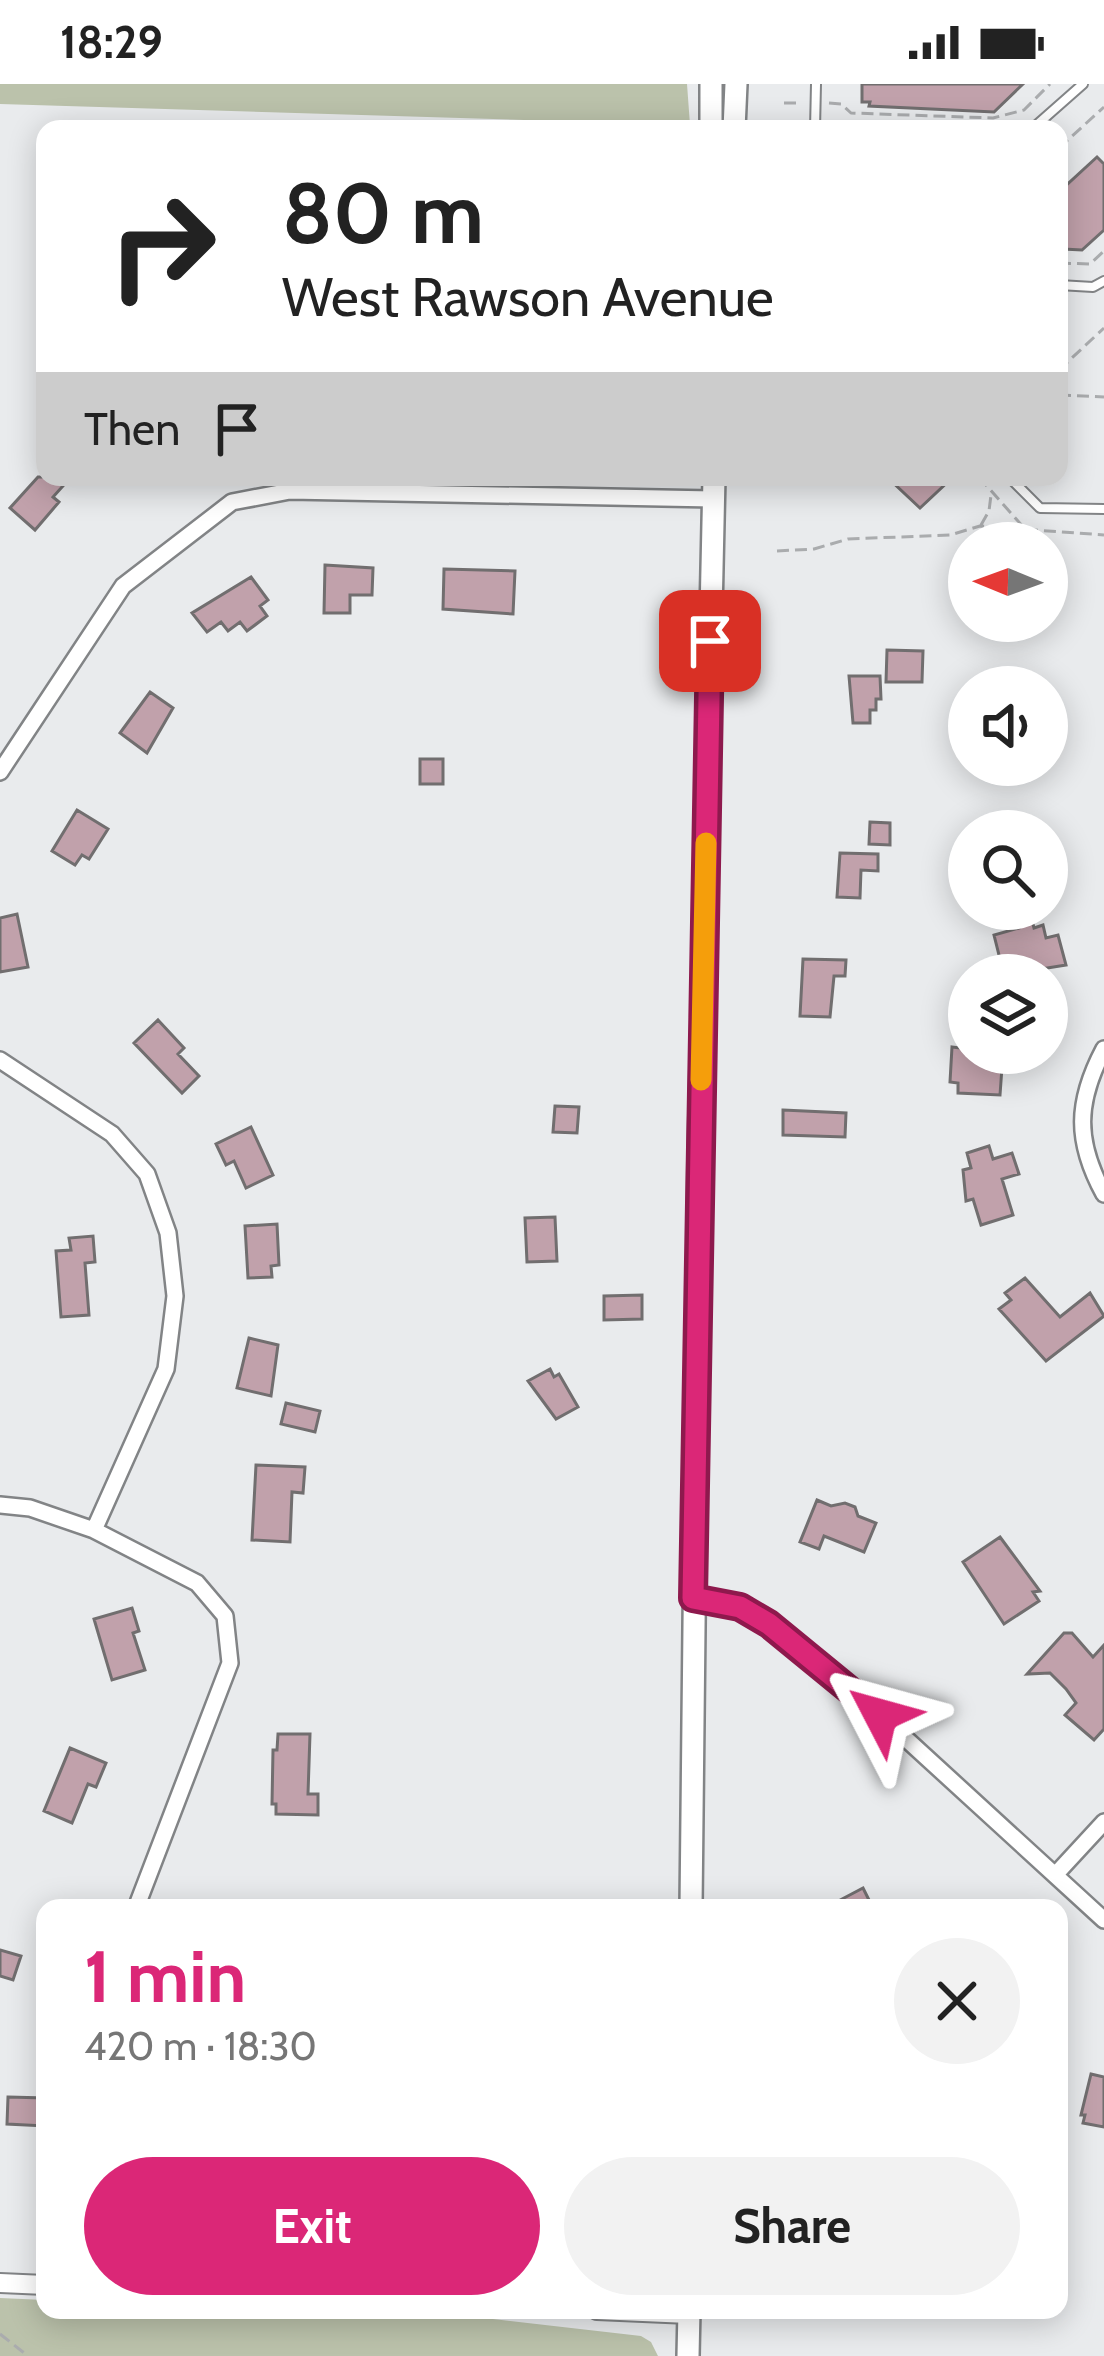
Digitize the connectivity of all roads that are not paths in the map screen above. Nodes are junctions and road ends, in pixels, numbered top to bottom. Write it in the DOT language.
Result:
graph roads {
  1 [pos="711,84"];
  2 [pos="736,84"];
  3 [pos="815,84"];
  4 [pos="1083,84"];
  5 [pos="711,120"];
  6 [pos="734,120"];
  7 [pos="815,120"];
  8 [pos="1042,120"];
  9 [pos="1104,281"];
  10 [pos="1068,285"];
  11 [pos="1018,486"];
  12 [pos="714,488"];
  13 [pos="1104,509"];
  14 [pos="0,772"];
  15 [pos="1104,1049"];
  16 [pos="0,1060"];
  17 [pos="1104,1194"];
  18 [pos="0,1505"];
  19 [pos="94,1529"];
  20 [pos="693,1598"];
  21 [pos="1104,1822"];
  22 [pos="1056,1874"];
  23 [pos="139,1899"];
  24 [pos="691,1899"];
  25 [pos="1104,1920"];
  26 [pos="0,2283"];
  27 [pos="36,2284"];
  28 [pos="689,2319"];
  29 [pos="688,2356"];
  1 -- 5 [label="main road"];
  2 -- 6 [label="main road"];
  3 -- 7 [label="lane"];
  4 -- 8 [label="lane"];
  9 -- 10 [label="lane"];
  11 -- 13 [label="lane"];
  12 -- 14 [label="street"];
  12 -- 20 [label="main road"];
  15 -- 17 [label="street"];
  16 -- 19 [label="street"];
  18 -- 19 [label="street"];
  19 -- 23 [label="street"];
  20 -- 22 [label="street"];
  20 -- 24 [label="main road"];
  21 -- 22 [label="street"];
  22 -- 25 [label="street"];
  26 -- 27 [label="street"];
  28 -- 29 [label="main road"];
}
